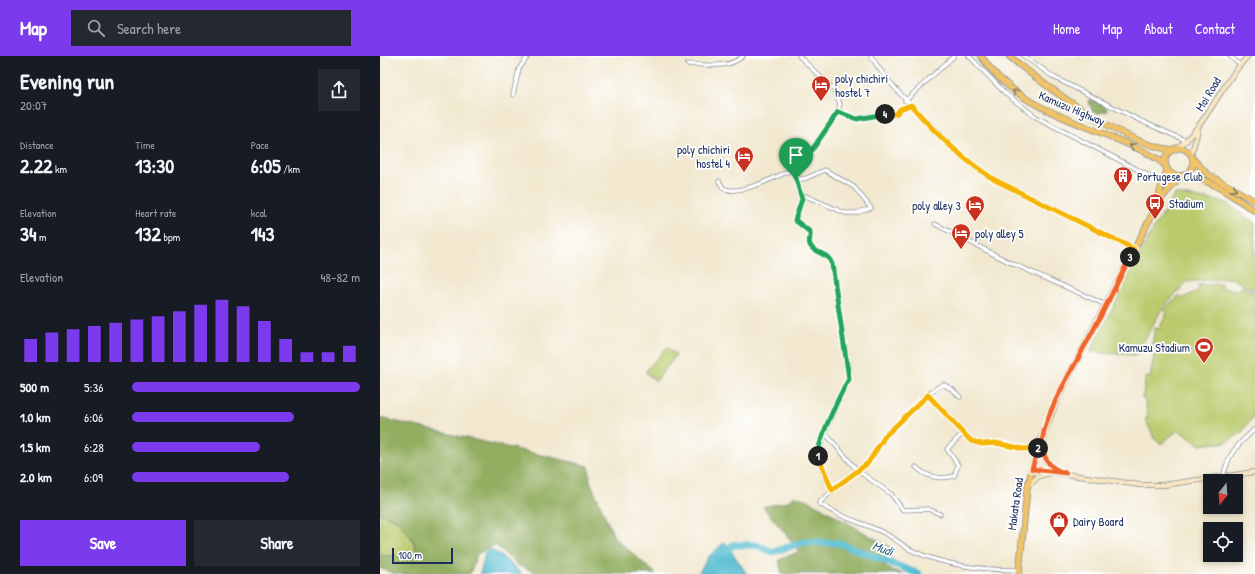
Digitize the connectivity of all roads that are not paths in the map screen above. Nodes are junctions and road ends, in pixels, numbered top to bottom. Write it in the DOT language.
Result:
graph roads {
  1 [pos="528,56"];
  2 [pos="743,56"];
  3 [pos="799,56"];
  4 [pos="871,56"];
  5 [pos="954,56"];
  6 [pos="969,56"];
  7 [pos="981,56"];
  8 [pos="1009,56"];
  9 [pos="1024,56"];
  10 [pos="1230,56"];
  11 [pos="1248,56"];
  12 [pos="686,64"];
  13 [pos="1239,64"];
  14 [pos="513,95"];
  15 [pos="905,100"];
  16 [pos="911,105"];
  17 [pos="838,112"];
  18 [pos="1200,125"];
  19 [pos="1187,141"];
  20 [pos="1175,149"];
  21 [pos="1192,157"];
  22 [pos="1166,168"];
  23 [pos="793,169"];
  24 [pos="1148,175"];
  25 [pos="1182,176"];
  26 [pos="796,179"];
  27 [pos="719,181"];
  28 [pos="801,194"];
  29 [pos="1255,201"];
  30 [pos="1158,203"];
  31 [pos="1255,211"];
  32 [pos="935,224"];
  33 [pos="1134,249"];
  34 [pos="1106,304"];
  35 [pos="928,395"];
  36 [pos="960,397"];
  37 [pos="1255,429"];
  38 [pos="1044,432"];
  39 [pos="825,433"];
  40 [pos="963,433"];
  41 [pos="1038,447"];
  42 [pos="916,467"];
  43 [pos="1032,469"];
  44 [pos="857,470"];
  45 [pos="1255,472"];
  46 [pos="1053,473"];
  47 [pos="1066,473"];
  48 [pos="1224,474"];
  49 [pos="1242,474"];
  50 [pos="1203,480"];
  51 [pos="1027,489"];
  52 [pos="832,490"];
  53 [pos="940,514"];
  54 [pos="1019,572"];
  1 -- 14 [label="street"];
  2 -- 12 [label="street"];
  3 -- 17 [label="street"];
  4 -- 15 [label="street"];
  5 -- 15 [label="street"];
  6 -- 24 [label="street"];
  22 -- 7 [label="main road, Kamuzu Highway, one-way"];
  8 -- 20 [label="main road, Kamuzu Highway"];
  9 -- 19 [label="street"];
  10 -- 13 [label="street"];
  11 -- 13 [label="main road, Moi Road"];
  13 -- 18 [label="main road, Moi Road"];
  15 -- 16 [label="street"];
  16 -- 17 [label="street"];
  16 -- 33 [label="street"];
  17 -- 23 [label="street"];
  18 -- 19 [label="main road"];
  18 -- 21 [label="main road"];
  19 -- 20 [label="main road"];
  20 -- 21 [label="main road"];
  20 -- 22 [label="main road"];
  21 -- 25 [label="main road"];
  21 -- 29 [label="main road, one-way"];
  22 -- 25 [label="main road"];
  22 -- 30 [label="main road, Makata Road"];
  23 -- 26 [label="street"];
  23 -- 27 [label="street"];
  25 -- 30 [label="main road, Makata Road"];
  25 -- 31 [label="main road"];
  26 -- 28 [label="street"];
  26 -- 28 [label="street"];
  28 -- 39 [label="street"];
  30 -- 33 [label="main road, Makata Road"];
  32 -- 34 [label="street"];
  33 -- 34 [label="main road, Makata Road"];
  34 -- 38 [label="main road, Makata Road"];
  35 -- 36 [label="street"];
  35 -- 40 [label="street"];
  35 -- 44 [label="street"];
  37 -- 48 [label="street"];
  38 -- 41 [label="main road, Makata Road"];
  38 -- 47 [label="main road"];
  39 -- 44 [label="street"];
  39 -- 52 [label="street"];
  40 -- 41 [label="street"];
  40 -- 42 [label="street"];
  41 -- 43 [label="main road, Makata Road"];
  43 -- 46 [label="main road"];
  43 -- 51 [label="main road, Makata Road"];
  44 -- 52 [label="street"];
  44 -- 53 [label="street"];
  45 -- 49 [label="main road"];
  46 -- 47 [label="main road"];
  46 -- 51 [label="main road"];
  47 -- 50 [label="main road"];
  51 -- 54 [label="main road, Makata Road"];
  52 -- 54 [label="street"];
}
